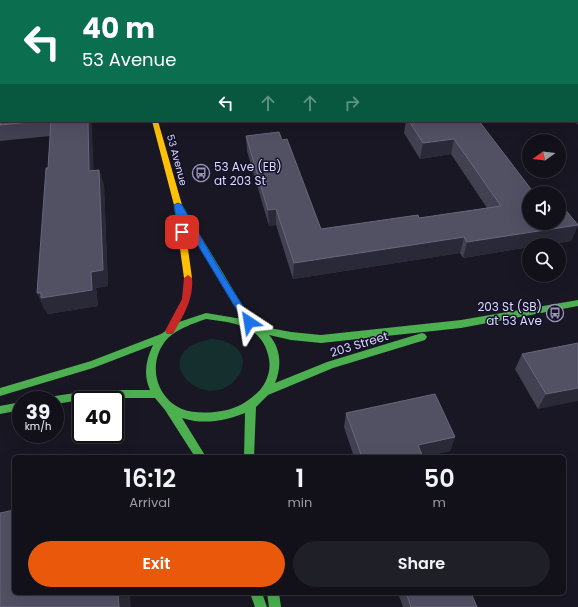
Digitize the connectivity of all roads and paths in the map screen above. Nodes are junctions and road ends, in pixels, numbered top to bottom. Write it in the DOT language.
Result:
graph roads {
  1 [pos="155,122"];
  2 [pos="178,205"];
  3 [pos="578,303"];
  4 [pos="249,322"];
  5 [pos="461,324"];
  6 [pos="260,329"];
  7 [pos="167,334"];
  8 [pos="266,391"];
  9 [pos="0,392"];
  10 [pos="156,394"];
  11 [pos="64,399"];
  12 [pos="251,405"];
  13 [pos="169,407"];
  14 [pos="12,408"];
  15 [pos="0,410"];
  16 [pos="200,455"];
  17 [pos="249,455"];
  18 [pos="257,595"];
  19 [pos="273,595"];
  20 [pos="261,607"];
  21 [pos="275,607"];
  1 -- 2 [label="main road, 53 Avenue"];
  2 -- 4 [label="main road, 53 Avenue"];
  2 -- 7 [label="main road, 53 Avenue"];
  3 -- 5 [label="main road, 203 Street"];
  4 -- 6 [label="main road"];
  4 -- 7 [label="main road"];
  5 -- 6 [label="main road, 203 Street"];
  5 -- 8 [label="main road, 203 Street"];
  6 -- 8 [label="main road"];
  7 -- 9 [label="main road"];
  7 -- 10 [label="main road"];
  8 -- 12 [label="main road"];
  10 -- 11 [label="main road"];
  10 -- 13 [label="main road"];
  12 -- 13 [label="main road"];
  12 -- 17 [label="main road"];
  13 -- 16 [label="main road"];
  14 -- 15 [label="main road"];
  18 -- 20 [label="main road"];
  19 -- 21 [label="main road"];
}
